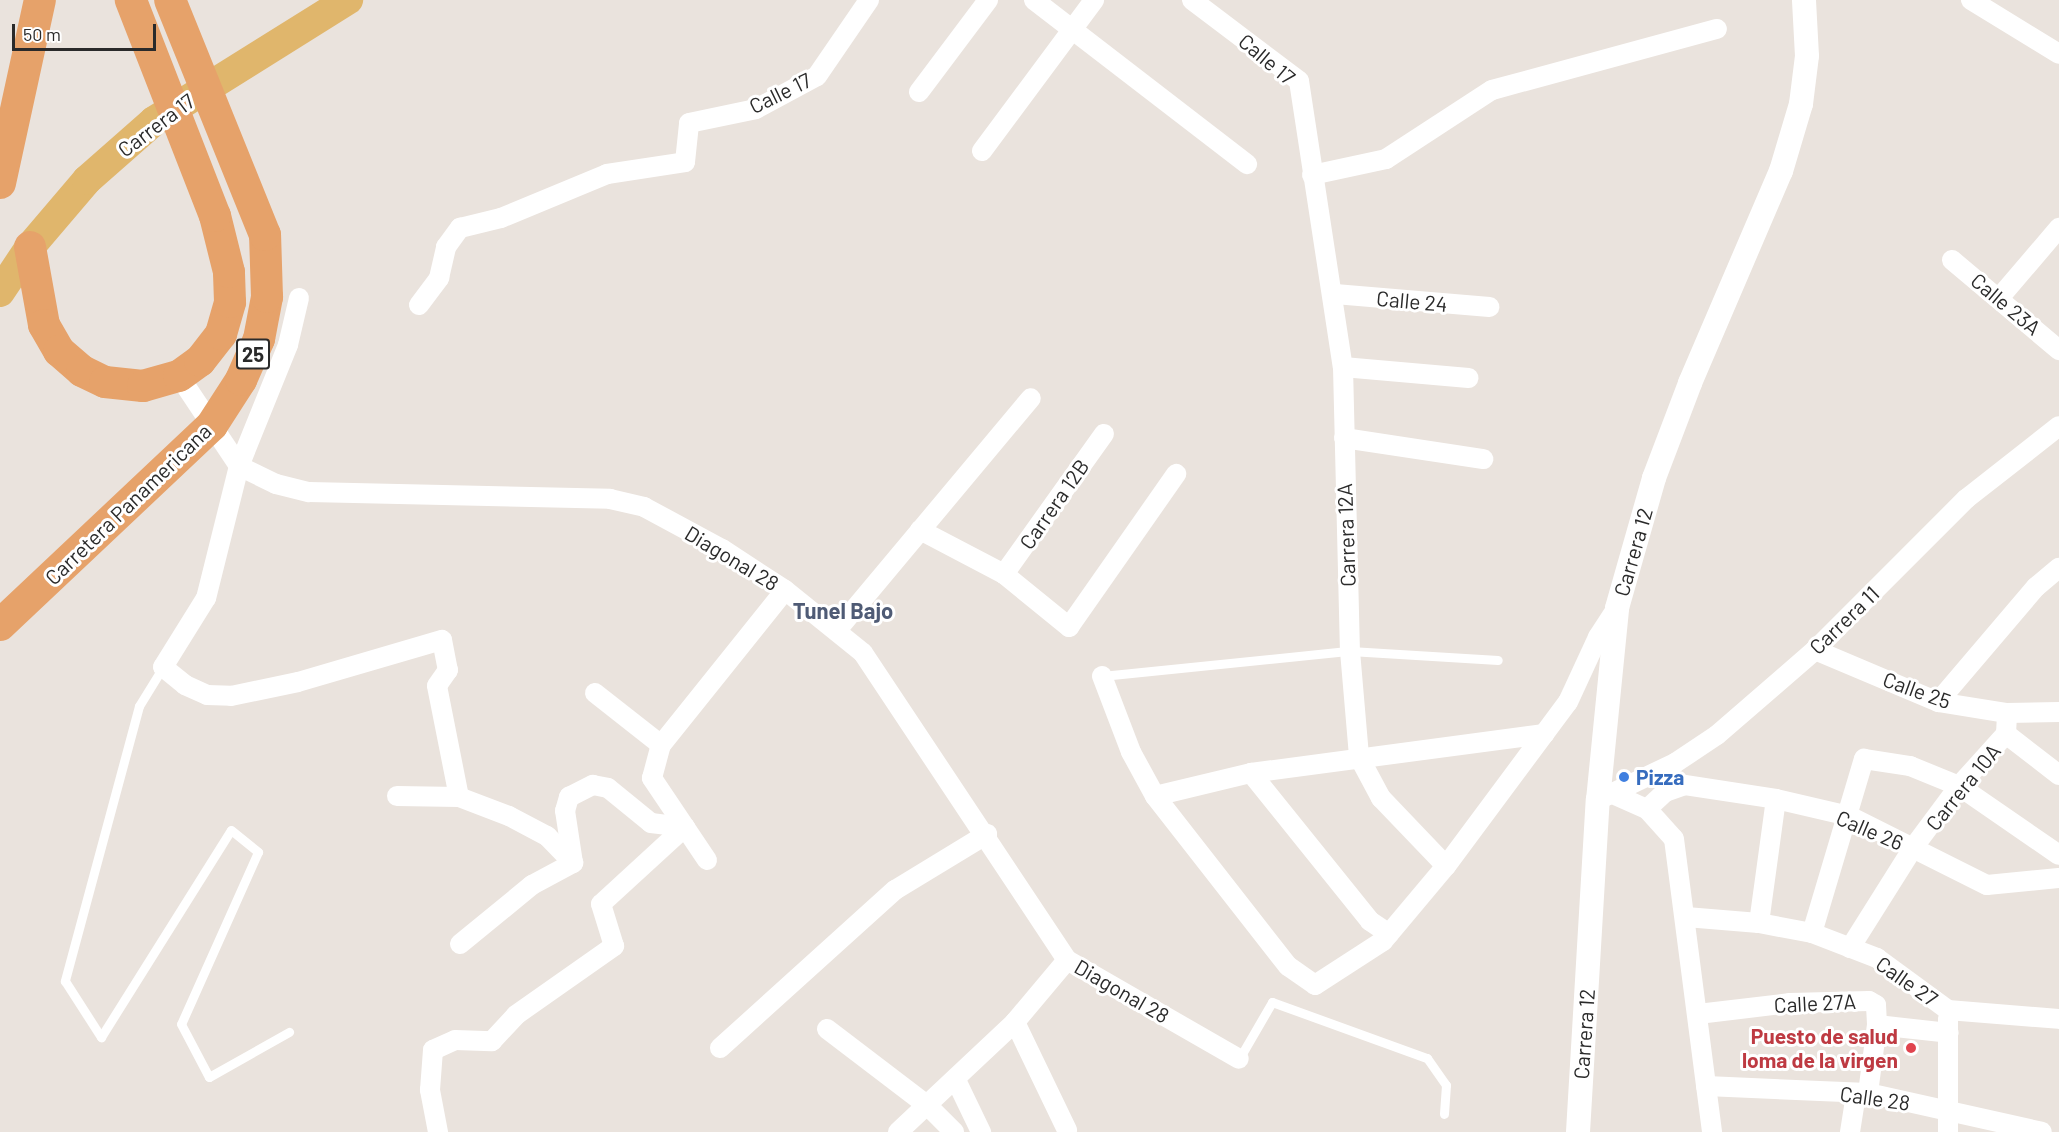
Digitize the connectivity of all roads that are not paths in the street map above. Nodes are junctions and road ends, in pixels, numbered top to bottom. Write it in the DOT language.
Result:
graph roads {
  1 [pos="40,0"];
  2 [pos="131,0"];
  3 [pos="170,0"];
  4 [pos="348,0"];
  5 [pos="869,0"];
  6 [pos="988,0"];
  7 [pos="1034,0"];
  8 [pos="1094,0"];
  9 [pos="1192,0"];
  10 [pos="1804,0"];
  11 [pos="1971,0"];
  12 [pos="1073,28"];
  13 [pos="1717,29"];
  14 [pos="2059,54"];
  15 [pos="919,92"];
  16 [pos="982,151"];
  17 [pos="1247,164"];
  18 [pos="1312,175"];
  19 [pos="0,183"];
  20 [pos="2059,228"];
  21 [pos="30,248"];
  22 [pos="1952,260"];
  23 [pos="0,292"];
  24 [pos="1335,294"];
  25 [pos="2000,297"];
  26 [pos="299,298"];
  27 [pos="419,305"];
  28 [pos="1489,307"];
  29 [pos="2058,347"];
  30 [pos="1343,367"];
  31 [pos="179,376"];
  32 [pos="1469,378"];
  33 [pos="1031,398"];
  34 [pos="212,425"];
  35 [pos="2056,431"];
  36 [pos="1104,434"];
  37 [pos="1344,438"];
  38 [pos="1483,459"];
  39 [pos="239,466"];
  40 [pos="1176,474"];
  41 [pos="920,530"];
  42 [pos="2059,568"];
  43 [pos="1004,574"];
  44 [pos="785,590"];
  45 [pos="1617,608"];
  46 [pos="0,625"];
  47 [pos="837,630"];
  48 [pos="1815,650"];
  49 [pos="1350,651"];
  50 [pos="1498,660"];
  51 [pos="164,667"];
  52 [pos="1102,676"];
  53 [pos="595,693"];
  54 [pos="1938,702"];
  55 [pos="2059,712"];
  56 [pos="2007,713"];
  57 [pos="1544,734"];
  58 [pos="2006,734"];
  59 [pos="661,745"];
  60 [pos="1359,757"];
  61 [pos="1251,772"];
  62 [pos="2059,776"];
  63 [pos="1959,786"];
  64 [pos="397,796"];
  65 [pos="1155,796"];
  66 [pos="459,797"];
  67 [pos="1606,797"];
  68 [pos="1776,800"];
  69 [pos="1647,809"];
  70 [pos="1849,816"];
  71 [pos="685,827"];
  72 [pos="987,834"];
  73 [pos="1913,848"];
  74 [pos="2059,855"];
  75 [pos="706,860"];
  76 [pos="573,863"];
  77 [pos="1446,866"];
  78 [pos="2059,878"];
  79 [pos="1686,917"];
  80 [pos="1758,923"];
  81 [pos="1812,933"];
  82 [pos="1389,934"];
  83 [pos="460,944"];
  84 [pos="1850,948"];
  85 [pos="1067,960"];
  86 [pos="1948,1010"];
  87 [pos="1698,1014"];
  88 [pos="2059,1019"];
  89 [pos="1015,1022"];
  90 [pos="1877,1025"];
  91 [pos="827,1029"];
  92 [pos="289,1032"];
  93 [pos="1949,1033"];
  94 [pos="720,1047"];
  95 [pos="1239,1059"];
  96 [pos="956,1080"];
  97 [pos="1706,1086"];
  98 [pos="1862,1093"];
  99 [pos="928,1106"];
  100 [pos="1949,1110"];
  101 [pos="1444,1114"];
  102 [pos="1067,1130"];
  103 [pos="438,1132"];
  104 [pos="898,1132"];
  105 [pos="954,1132"];
  106 [pos="981,1132"];
  107 [pos="1578,1132"];
  108 [pos="1712,1132"];
  109 [pos="1850,1132"];
  110 [pos="1948,1132"];
  111 [pos="2042,1132"];
  1 -- 19 [label="highway"];
  2 -- 31 [label="highway"];
  3 -- 34 [label="highway, Carretera Panamericana / 25"];
  4 -- 21 [label="main road, Carrera 17"];
  5 -- 27 [label="street, Calle 17"];
  6 -- 15 [label="street"];
  7 -- 12 [label="street"];
  8 -- 12 [label="street"];
  9 -- 18 [label="street, Calle 17"];
  10 -- 45 [label="street, Carrera 12"];
  11 -- 14 [label="street"];
  12 -- 16 [label="street"];
  12 -- 17 [label="street"];
  13 -- 18 [label="street"];
  18 -- 24 [label="street, Carrera 12A"];
  20 -- 25 [label="street"];
  21 -- 23 [label="main road, Carrera 17"];
  21 -- 31 [label="highway"];
  22 -- 25 [label="street, Calle 23A"];
  24 -- 28 [label="street, Calle 24"];
  24 -- 30 [label="street, Carrera 12A"];
  25 -- 29 [label="street, Calle 23A"];
  26 -- 39 [label="street"];
  30 -- 32 [label="street"];
  30 -- 37 [label="street, Carrera 12A"];
  31 -- 34 [label="street"];
  33 -- 41 [label="street"];
  34 -- 39 [label="street"];
  34 -- 46 [label="highway, Carretera Panamericana / 25"];
  35 -- 48 [label="street, Carrera 11"];
  36 -- 43 [label="street, Carrera 12B"];
  37 -- 38 [label="street"];
  37 -- 49 [label="street, Carrera 12A"];
  39 -- 44 [label="street, Diagonal 28"];
  39 -- 51 [label="street"];
  40 -- 43 [label="street"];
  41 -- 43 [label="street"];
  41 -- 47 [label="street"];
  42 -- 54 [label="street"];
  44 -- 47 [label="street, Diagonal 28"];
  44 -- 59 [label="street"];
  45 -- 57 [label="street"];
  45 -- 67 [label="street, Carrera 12"];
  47 -- 72 [label="street, Diagonal 28"];
  48 -- 54 [label="street, Calle 25"];
  48 -- 67 [label="street, Carrera 11"];
  49 -- 50 [label="lane"];
  49 -- 52 [label="lane"];
  49 -- 60 [label="street, Carrera 12A"];
  51 -- 66 [label="street"];
  51 -- 92 [label="lane"];
  52 -- 65 [label="street"];
  53 -- 59 [label="street"];
  54 -- 56 [label="street, Calle 25"];
  55 -- 56 [label="street, Calle 25"];
  56 -- 58 [label="street, Carrera 10A"];
  57 -- 60 [label="street"];
  57 -- 77 [label="street"];
  58 -- 62 [label="street"];
  58 -- 63 [label="street, Carrera 10A"];
  59 -- 71 [label="street"];
  60 -- 61 [label="street"];
  60 -- 77 [label="street, Carrera 12A"];
  61 -- 65 [label="street"];
  61 -- 82 [label="street"];
  63 -- 70 [label="street"];
  63 -- 73 [label="street, Carrera 10A"];
  63 -- 74 [label="street"];
  64 -- 66 [label="street"];
  65 -- 82 [label="street"];
  66 -- 76 [label="street"];
  67 -- 69 [label="street"];
  67 -- 107 [label="street, Carrera 12"];
  68 -- 69 [label="street, Calle 26"];
  68 -- 70 [label="street, Calle 26"];
  68 -- 80 [label="street"];
  69 -- 79 [label="street"];
  70 -- 73 [label="street, Calle 26"];
  70 -- 81 [label="street"];
  71 -- 75 [label="street"];
  71 -- 76 [label="street"];
  71 -- 103 [label="street"];
  72 -- 85 [label="street, Diagonal 28"];
  72 -- 94 [label="street"];
  73 -- 78 [label="street, Calle 26"];
  73 -- 84 [label="street, Carrera 10A"];
  76 -- 83 [label="street"];
  77 -- 82 [label="street"];
  79 -- 80 [label="street, Calle 27"];
  79 -- 87 [label="street"];
  80 -- 81 [label="street, Calle 27"];
  81 -- 84 [label="street, Calle 27"];
  84 -- 86 [label="street, Calle 27"];
  85 -- 89 [label="street"];
  85 -- 95 [label="street, Diagonal 28"];
  86 -- 88 [label="street, Calle 27"];
  86 -- 93 [label="street"];
  87 -- 90 [label="street, Calle 27A"];
  87 -- 97 [label="street"];
  89 -- 96 [label="street"];
  89 -- 102 [label="street"];
  90 -- 93 [label="street, Calle 27A"];
  90 -- 98 [label="street"];
  91 -- 99 [label="street"];
  93 -- 100 [label="street"];
  95 -- 101 [label="lane"];
  96 -- 99 [label="street"];
  96 -- 106 [label="street"];
  97 -- 98 [label="street, Calle 28"];
  97 -- 108 [label="street"];
  98 -- 100 [label="street, Calle 28"];
  98 -- 109 [label="street"];
  99 -- 104 [label="street"];
  99 -- 105 [label="street"];
  100 -- 110 [label="street"];
  100 -- 111 [label="street, Calle 28"];
}
